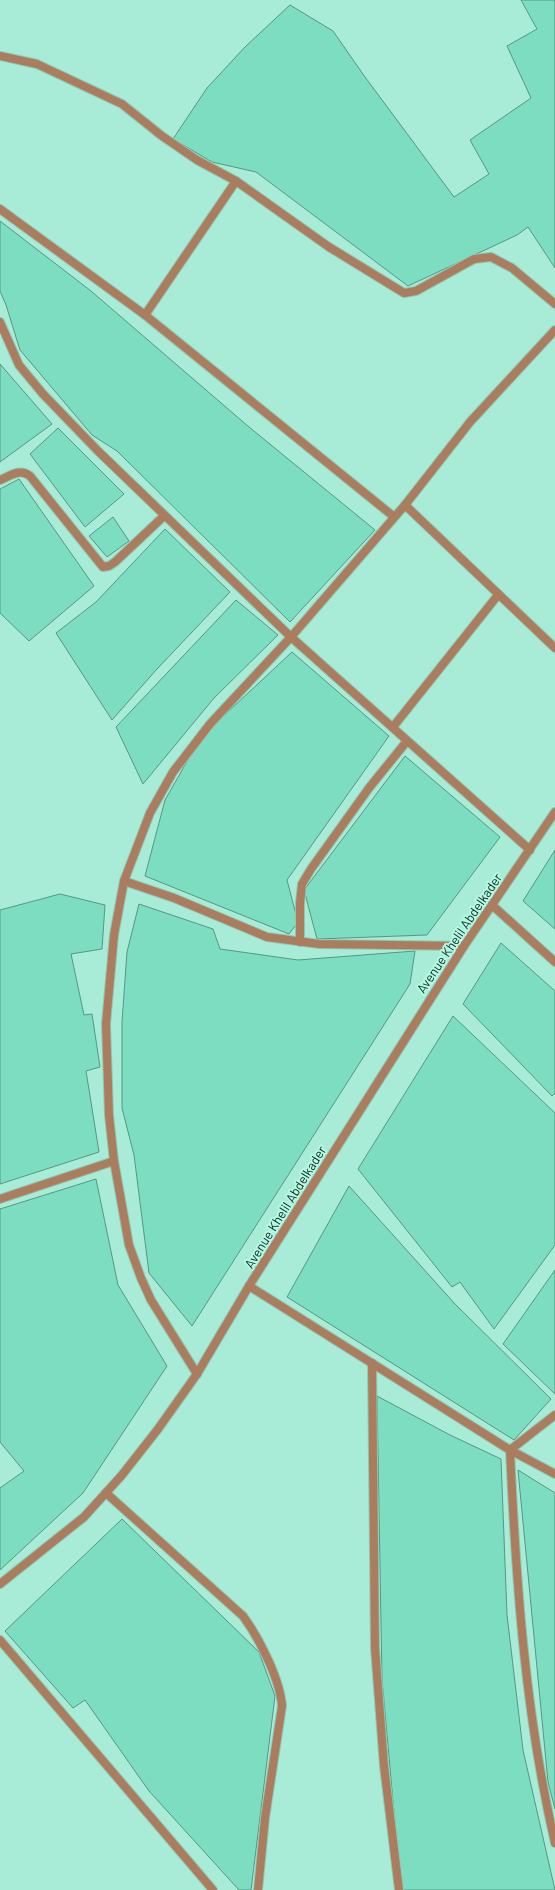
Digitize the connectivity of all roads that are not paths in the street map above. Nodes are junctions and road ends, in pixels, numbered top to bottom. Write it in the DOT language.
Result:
graph roads {
  1 [pos="0,56"];
  2 [pos="236,181"];
  3 [pos="0,209"];
  4 [pos="555,304"];
  5 [pos="145,315"];
  6 [pos="0,322"];
  7 [pos="555,330"];
  8 [pos="0,480"];
  9 [pos="405,505"];
  10 [pos="164,516"];
  11 [pos="393,516"];
  12 [pos="498,595"];
  13 [pos="291,637"];
  14 [pos="555,648"];
  15 [pos="393,727"];
  16 [pos="407,740"];
  17 [pos="555,812"];
  18 [pos="530,850"];
  19 [pos="124,881"];
  20 [pos="492,905"];
  21 [pos="300,942"];
  22 [pos="464,946"];
  23 [pos="555,962"];
  24 [pos="114,1161"];
  25 [pos="0,1199"];
  26 [pos="249,1286"];
  27 [pos="372,1363"];
  28 [pos="197,1374"];
  29 [pos="555,1415"];
  30 [pos="510,1450"];
  31 [pos="555,1474"];
  32 [pos="106,1493"];
  33 [pos="0,1584"];
  34 [pos="0,1640"];
  35 [pos="555,1842"];
  36 [pos="213,1890"];
  37 [pos="258,1890"];
  38 [pos="399,1890"];
  1 -- 2 [label="street"];
  2 -- 4 [label="street"];
  2 -- 5 [label="street"];
  3 -- 5 [label="street"];
  5 -- 11 [label="street"];
  6 -- 10 [label="street"];
  7 -- 9 [label="street"];
  8 -- 10 [label="street"];
  9 -- 11 [label="street"];
  9 -- 12 [label="street"];
  10 -- 13 [label="street"];
  11 -- 13 [label="street"];
  12 -- 14 [label="street"];
  12 -- 15 [label="street"];
  13 -- 15 [label="street"];
  13 -- 19 [label="street"];
  15 -- 16 [label="street"];
  16 -- 18 [label="street"];
  16 -- 21 [label="street"];
  17 -- 18 [label="street, Avenue Khelil Abdelkader"];
  18 -- 20 [label="street, Avenue Khelil Abdelkader"];
  19 -- 21 [label="street"];
  19 -- 24 [label="street"];
  20 -- 22 [label="street, Avenue Khelil Abdelkader"];
  20 -- 23 [label="street"];
  21 -- 22 [label="street"];
  22 -- 26 [label="street, Avenue Khelil Abdelkader"];
  24 -- 25 [label="street"];
  24 -- 28 [label="street"];
  26 -- 27 [label="street"];
  26 -- 28 [label="street, Avenue Khelil Abdelkader"];
  27 -- 30 [label="street"];
  27 -- 38 [label="street"];
  28 -- 32 [label="street, Avenue Khelil Abdelkader"];
  29 -- 30 [label="street"];
  30 -- 31 [label="street"];
  30 -- 35 [label="street"];
  32 -- 33 [label="street, Avenue Khelil Abdelkader"];
  32 -- 37 [label="street"];
  34 -- 36 [label="street"];
}
